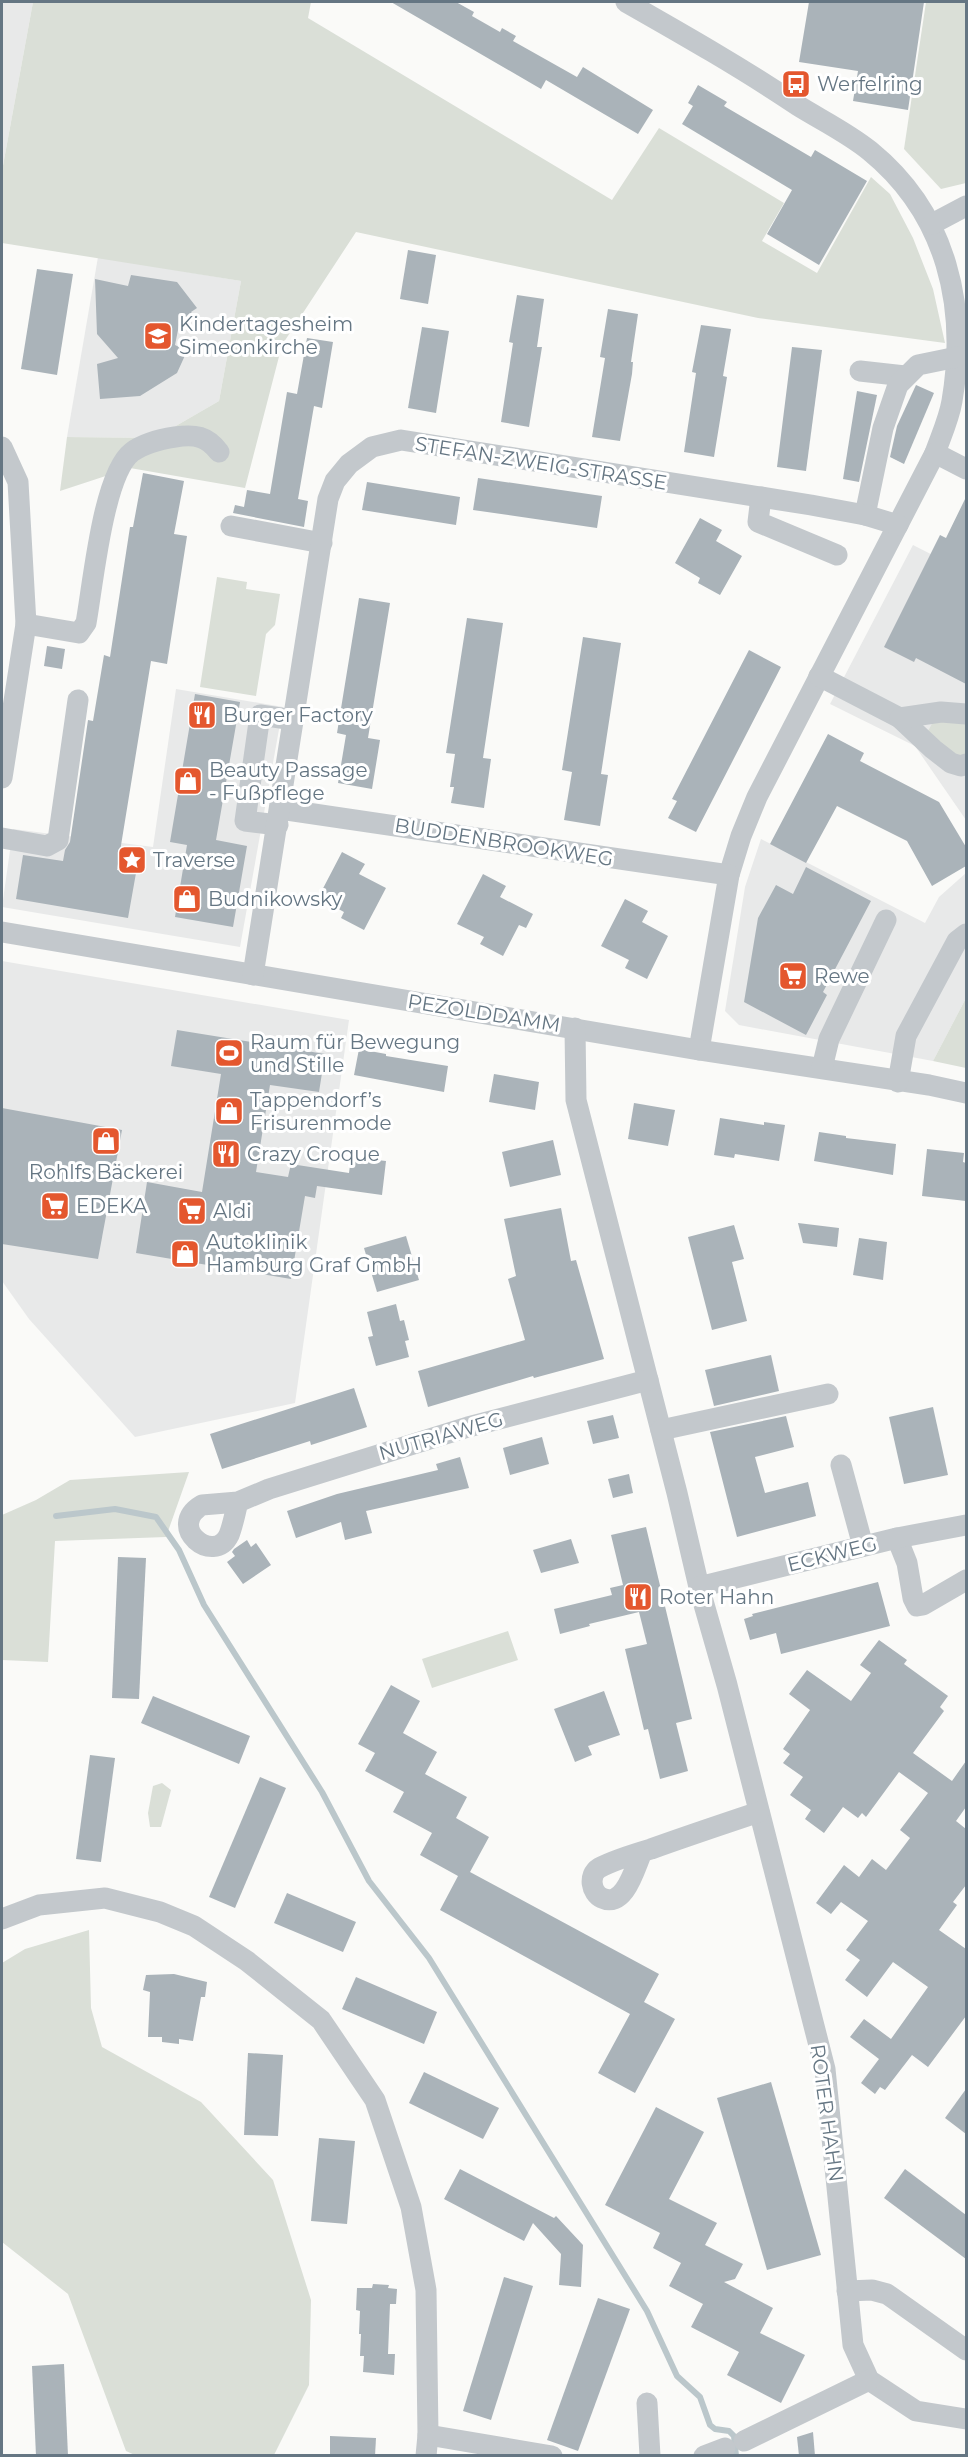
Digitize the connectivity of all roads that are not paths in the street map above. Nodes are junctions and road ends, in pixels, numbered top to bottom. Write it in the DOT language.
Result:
graph roads {
  1 [pos="626,2"];
  2 [pos="966,206"];
  3 [pos="932,224"];
  4 [pos="957,357"];
  5 [pos="860,371"];
  6 [pos="905,376"];
  7 [pos="2,447"];
  8 [pos="219,452"];
  9 [pos="935,453"];
  10 [pos="966,469"];
  11 [pos="761,497"];
  12 [pos="865,515"];
  13 [pos="898,525"];
  14 [pos="231,526"];
  15 [pos="322,543"];
  16 [pos="837,555"];
  17 [pos="26,624"];
  18 [pos="819,676"];
  19 [pos="78,700"];
  20 [pos="966,714"];
  21 [pos="900,718"];
  22 [pos="294,720"];
  23 [pos="966,764"];
  24 [pos="2,778"];
  25 [pos="279,817"];
  26 [pos="2,838"];
  27 [pos="729,875"];
  28 [pos="886,920"];
  29 [pos="2,932"];
  30 [pos="966,934"];
  31 [pos="253,975"];
  32 [pos="575,1028"];
  33 [pos="699,1050"];
  34 [pos="822,1068"];
  35 [pos="898,1082"];
  36 [pos="966,1093"];
  37 [pos="648,1380"];
  38 [pos="828,1394"];
  39 [pos="661,1431"];
  40 [pos="841,1465"];
  41 [pos="238,1502"];
  42 [pos="966,1525"];
  43 [pos="897,1538"];
  44 [pos="863,1546"];
  45 [pos="966,1580"];
  46 [pos="699,1587"];
  47 [pos="759,1812"];
  48 [pos="642,1852"];
  49 [pos="2,1919"];
  50 [pos="847,2291"];
  51 [pos="966,2350"];
  52 [pos="869,2380"];
  53 [pos="647,2403"];
  54 [pos="966,2419"];
  55 [pos="427,2445"];
  56 [pos="552,2456"];
  57 [pos="650,2456"];
  58 [pos="704,2456"];
  1 -- 3 [label="street"];
  2 -- 3 [label="street"];
  3 -- 4 [label="street"];
  4 -- 6 [label="street"];
  4 -- 9 [label="street"];
  5 -- 6 [label="street"];
  6 -- 12 [label="street"];
  7 -- 17 [label="street"];
  8 -- 17 [label="street"];
  9 -- 10 [label="street"];
  9 -- 13 [label="street"];
  11 -- 12 [label="street, STEFAN-ZWEIG-STRASSE"];
  11 -- 15 [label="street, STEFAN-ZWEIG-STRASSE"];
  11 -- 16 [label="street"];
  12 -- 13 [label="street, STEFAN-ZWEIG-STRASSE"];
  13 -- 18 [label="street"];
  14 -- 15 [label="street"];
  15 -- 22 [label="street, STEFAN-ZWEIG-STRASSE"];
  17 -- 24 [label="street"];
  18 -- 21 [label="street"];
  18 -- 27 [label="street"];
  19 -- 26 [label="street"];
  20 -- 21 [label="street"];
  21 -- 23 [label="street"];
  22 -- 25 [label="street, STEFAN-ZWEIG-STRASSE"];
  22 -- 25 [label="street, BUDDENBROOKWEG"];
  25 -- 27 [label="street, BUDDENBROOKWEG"];
  25 -- 31 [label="street, STEFAN-ZWEIG-STRASSE"];
  27 -- 33 [label="street"];
  28 -- 34 [label="street"];
  29 -- 31 [label="street, PEZOLDDAMM"];
  30 -- 35 [label="street"];
  31 -- 32 [label="street, PEZOLDDAMM"];
  32 -- 33 [label="street, PEZOLDDAMM"];
  32 -- 37 [label="street, ROTER HAHN"];
  33 -- 34 [label="street, PEZOLDDAMM"];
  34 -- 35 [label="street, PEZOLDDAMM"];
  35 -- 36 [label="street, PEZOLDDAMM"];
  37 -- 39 [label="street, ROTER HAHN"];
  37 -- 41 [label="street, NUTRIAWEG"];
  38 -- 39 [label="street"];
  39 -- 46 [label="street, ROTER HAHN"];
  40 -- 44 [label="street"];
  42 -- 43 [label="street, ECKWEG"];
  43 -- 44 [label="street, ECKWEG"];
  43 -- 45 [label="street"];
  44 -- 46 [label="street, ECKWEG"];
  46 -- 47 [label="street, ROTER HAHN"];
  47 -- 48 [label="street"];
  47 -- 50 [label="street, ROTER HAHN"];
  49 -- 55 [label="street"];
  50 -- 51 [label="street"];
  50 -- 52 [label="street, ROTER HAHN"];
  52 -- 54 [label="street"];
  52 -- 58 [label="street"];
  53 -- 57 [label="street"];
  55 -- 56 [label="street"];
}
